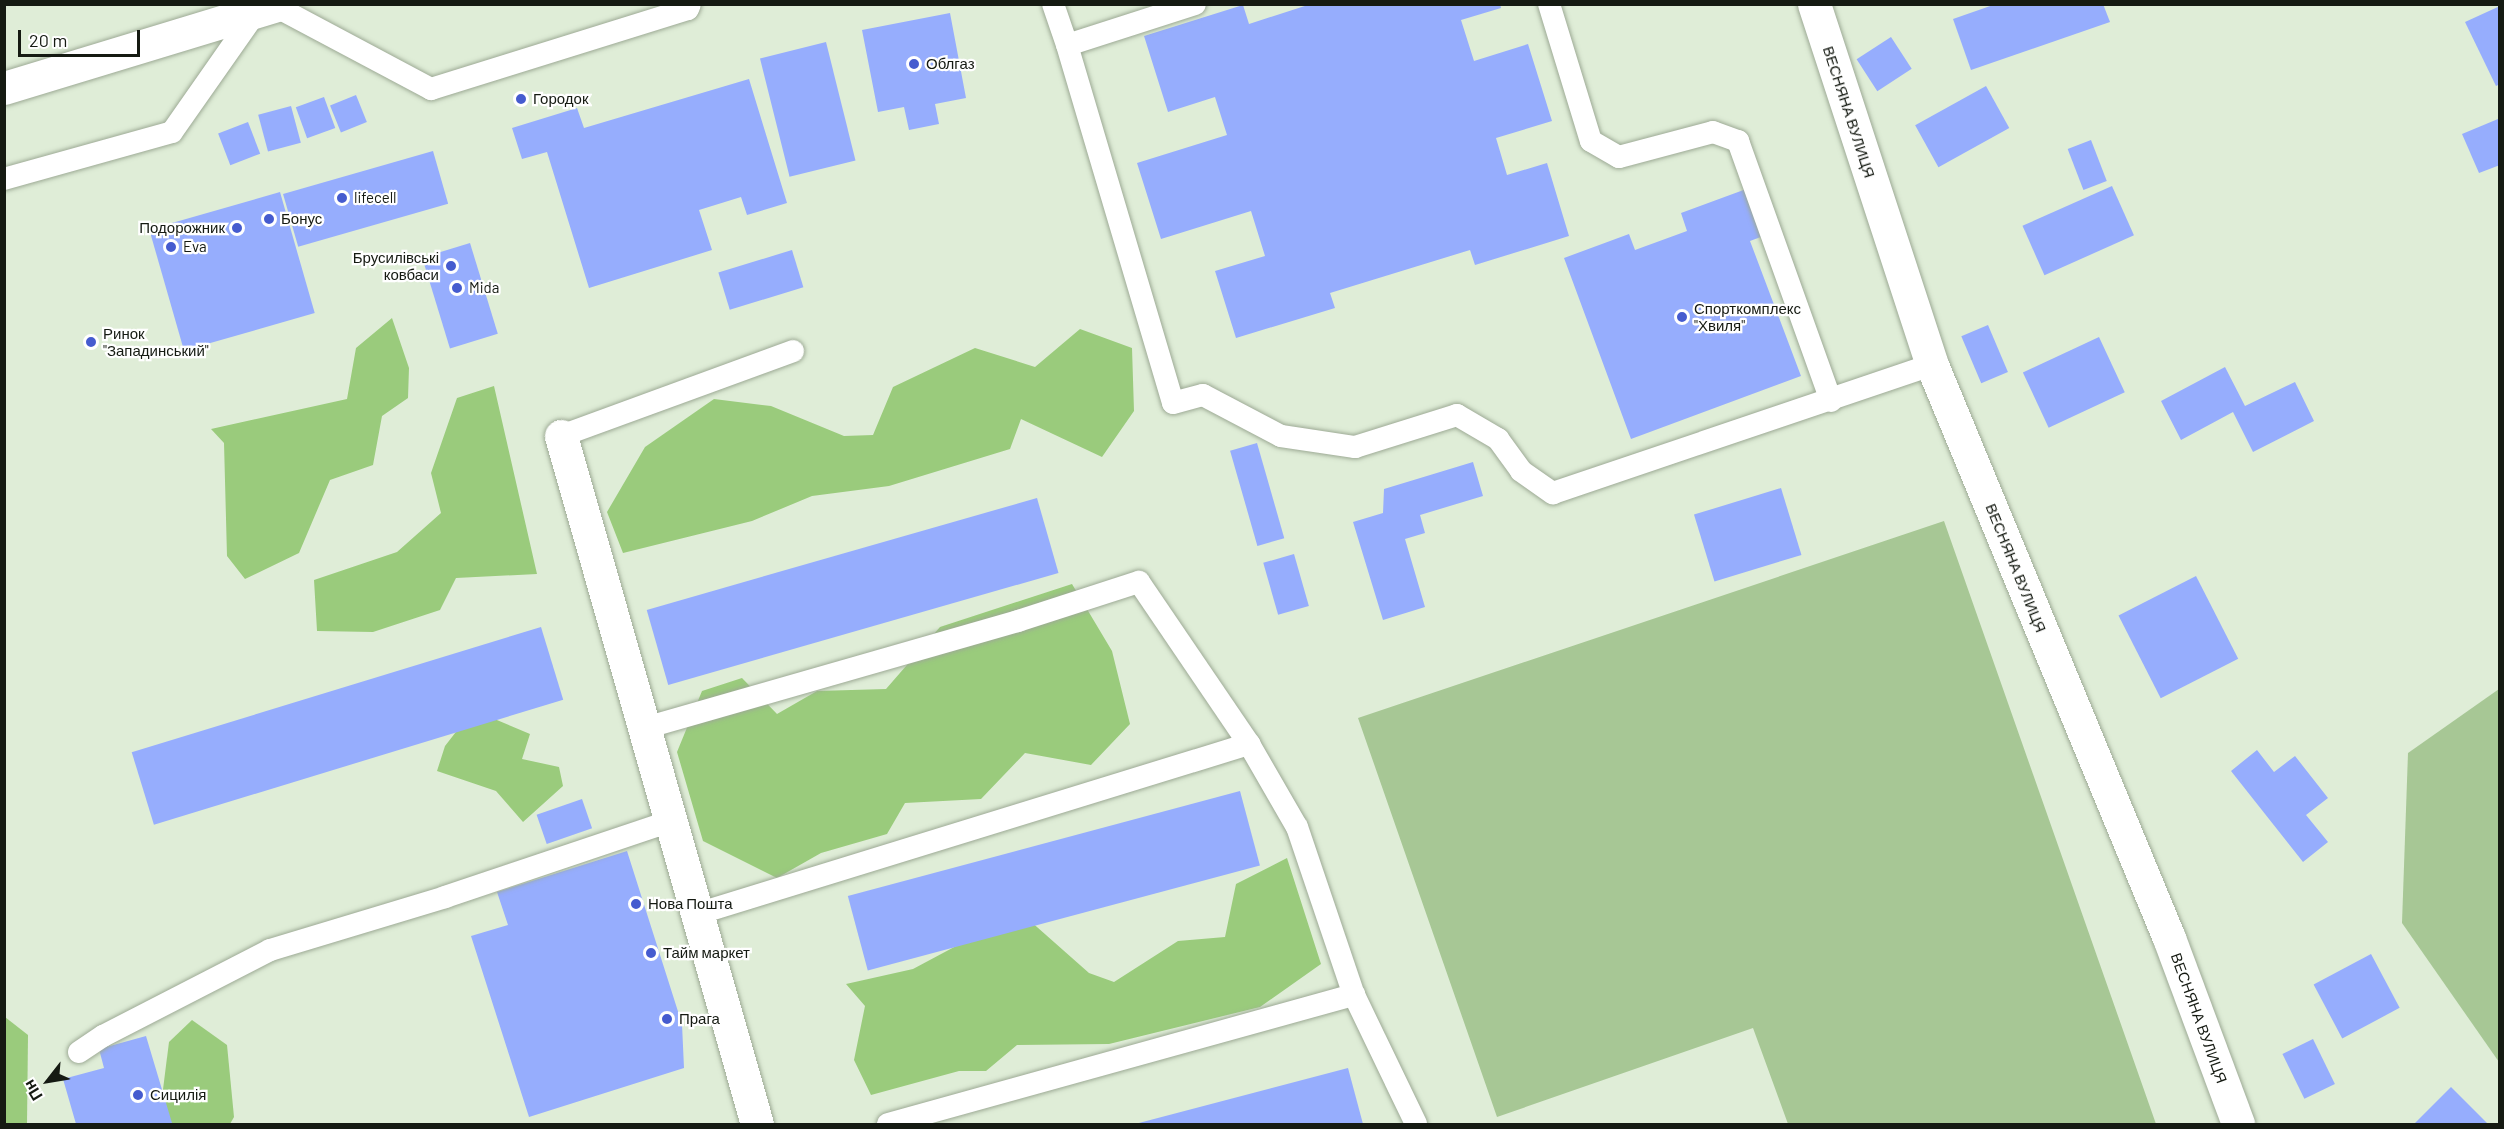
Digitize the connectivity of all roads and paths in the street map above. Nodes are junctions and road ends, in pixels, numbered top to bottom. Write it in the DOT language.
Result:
graph roads {
  1 [pos="690,4"];
  2 [pos="1053,4"];
  3 [pos="1195,4"];
  4 [pos="1549,4"];
  5 [pos="1814,4"];
  6 [pos="270,7"];
  7 [pos="1067,45"];
  8 [pos="4,88"];
  9 [pos="4,179"];
  10 [pos="793,351"];
  11 [pos="1932,365"];
  12 [pos="1831,401"];
  13 [pos="561,436"];
  14 [pos="645,728"];
  15 [pos="1249,744"];
  16 [pos="671,821"];
  17 [pos="697,914"];
  18 [pos="1354,995"];
  19 [pos="79,1052"];
  20 [pos="757,1125"];
  21 [pos="888,1125"];
  22 [pos="1416,1125"];
  23 [pos="2238,1125"];
  1 -- 6 [label="lane"];
  2 -- 7 [label="lane"];
  3 -- 7 [label="lane"];
  4 -- 12 [label="lane"];
  5 -- 11 [label="street, ВЕСНЯНА ВУЛИЦЯ"];
  6 -- 8 [label="street"];
  6 -- 9 [label="lane"];
  7 -- 12 [label="lane"];
  10 -- 13 [label="lane"];
  11 -- 12 [label="lane"];
  11 -- 23 [label="street, ВЕСНЯНА ВУЛИЦЯ"];
  13 -- 14 [label="street"];
  14 -- 15 [label="lane"];
  14 -- 16 [label="street"];
  15 -- 17 [label="lane"];
  15 -- 18 [label="lane"];
  16 -- 17 [label="street"];
  16 -- 19 [label="lane"];
  17 -- 20 [label="street"];
  18 -- 21 [label="lane"];
  18 -- 22 [label="lane"];
}
